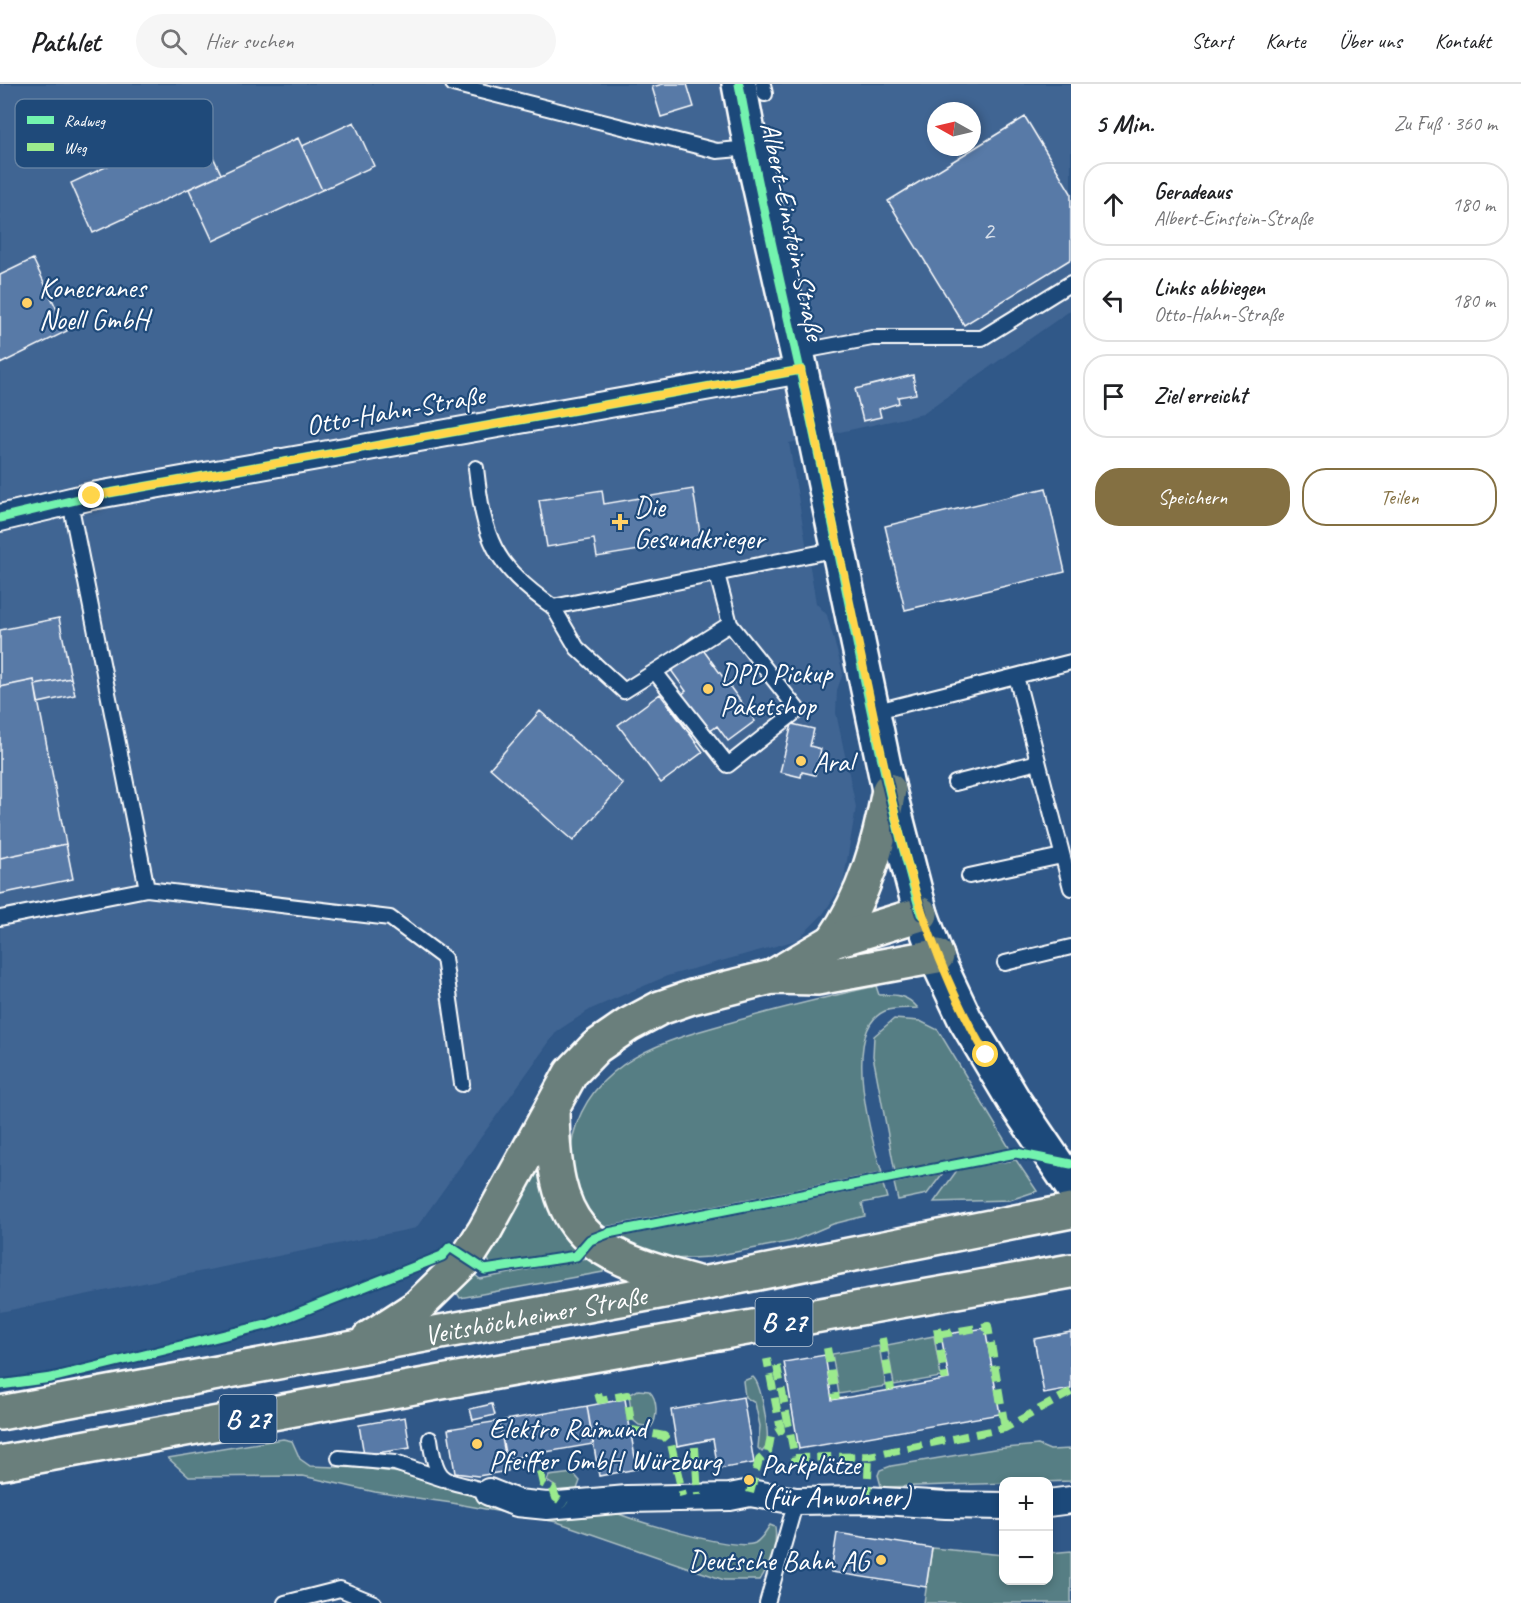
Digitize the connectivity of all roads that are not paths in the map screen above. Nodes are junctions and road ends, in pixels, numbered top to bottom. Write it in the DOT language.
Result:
graph roads {
  1 [pos="453,84"];
  2 [pos="756,87"];
  3 [pos="750,148"];
  4 [pos="1071,283"];
  5 [pos="799,361"];
  6 [pos="476,468"];
  7 [pos="70,501"];
  8 [pos="0,518"];
  9 [pos="838,549"];
  10 [pos="717,574"];
  11 [pos="553,607"];
  12 [pos="730,624"];
  13 [pos="1071,662"];
  14 [pos="655,672"];
  15 [pos="1016,676"];
  16 [pos="873,712"];
  17 [pos="1038,762"];
  18 [pos="955,783"];
  19 [pos="889,790"];
  20 [pos="1062,856"];
  21 [pos="969,876"];
  22 [pos="1071,888"];
  23 [pos="147,889"];
  24 [pos="921,914"];
  25 [pos="0,918"];
  26 [pos="833,941"];
  27 [pos="1071,947"];
  28 [pos="937,956"];
  29 [pos="1005,963"];
  30 [pos="772,977"];
  31 [pos="462,1084"];
  32 [pos="552,1107"];
  33 [pos="1071,1185"];
  34 [pos="1071,1211"];
  35 [pos="1071,1271"];
  36 [pos="702,1284"];
  37 [pos="351,1347"];
  38 [pos="0,1413"];
  39 [pos="430,1439"];
  40 [pos="339,1458"];
  41 [pos="0,1463"];
  42 [pos="443,1479"];
  43 [pos="489,1492"];
  44 [pos="1071,1500"];
  45 [pos="796,1501"];
  46 [pos="1053,1502"];
  47 [pos="999,1506"];
  48 [pos="285,1603"];
  49 [pos="375,1603"];
  50 [pos="767,1603"];
  1 -- 3 [label="lane"];
  2 -- 3 [label="street, Albert-Einstein-Straße"];
  3 -- 5 [label="street, Albert-Einstein-Straße"];
  4 -- 5 [label="lane"];
  5 -- 7 [label="street, Otto-Hahn-Straße"];
  5 -- 9 [label="street, Albert-Einstein-Straße"];
  6 -- 11 [label="lane"];
  7 -- 8 [label="street, Otto-Hahn-Straße"];
  7 -- 23 [label="lane"];
  9 -- 10 [label="lane"];
  9 -- 16 [label="street, Albert-Einstein-Straße"];
  10 -- 11 [label="lane"];
  10 -- 12 [label="lane"];
  11 -- 14 [label="lane"];
  12 -- 14 [label="lane"];
  12 -- 14 [label="lane"];
  13 -- 15 [label="lane"];
  15 -- 16 [label="lane"];
  15 -- 17 [label="lane"];
  16 -- 19 [label="street, Albert-Einstein-Straße"];
  17 -- 18 [label="lane"];
  17 -- 20 [label="lane"];
  19 -- 24 [label="street, Albert-Einstein-Straße"];
  19 -- 26 [label="highway"];
  20 -- 21 [label="lane"];
  20 -- 22 [label="lane"];
  23 -- 25 [label="lane"];
  23 -- 31 [label="lane"];
  24 -- 26 [label="highway"];
  24 -- 28 [label="street, Albert-Einstein-Straße"];
  26 -- 30 [label="highway"];
  27 -- 29 [label="lane"];
  28 -- 30 [label="highway"];
  28 -- 33 [label="street, Albert-Einstein-Straße"];
  30 -- 32 [label="highway"];
  32 -- 36 [label="highway"];
  32 -- 37 [label="highway"];
  34 -- 36 [label="highway, Veitshöchheimer Straße / B 27"];
  35 -- 41 [label="highway, Veitshöchheimer Straße / B 27"];
  36 -- 37 [label="highway, Veitshöchheimer Straße / B 27"];
  37 -- 38 [label="highway, Veitshöchheimer Straße / B 27"];
  39 -- 42 [label="lane"];
  40 -- 42 [label="lane"];
  42 -- 43 [label="lane"];
  43 -- 45 [label="street"];
  44 -- 46 [label="street"];
  45 -- 47 [label="street"];
  45 -- 50 [label="lane"];
  48 -- 49 [label="lane"];
}
